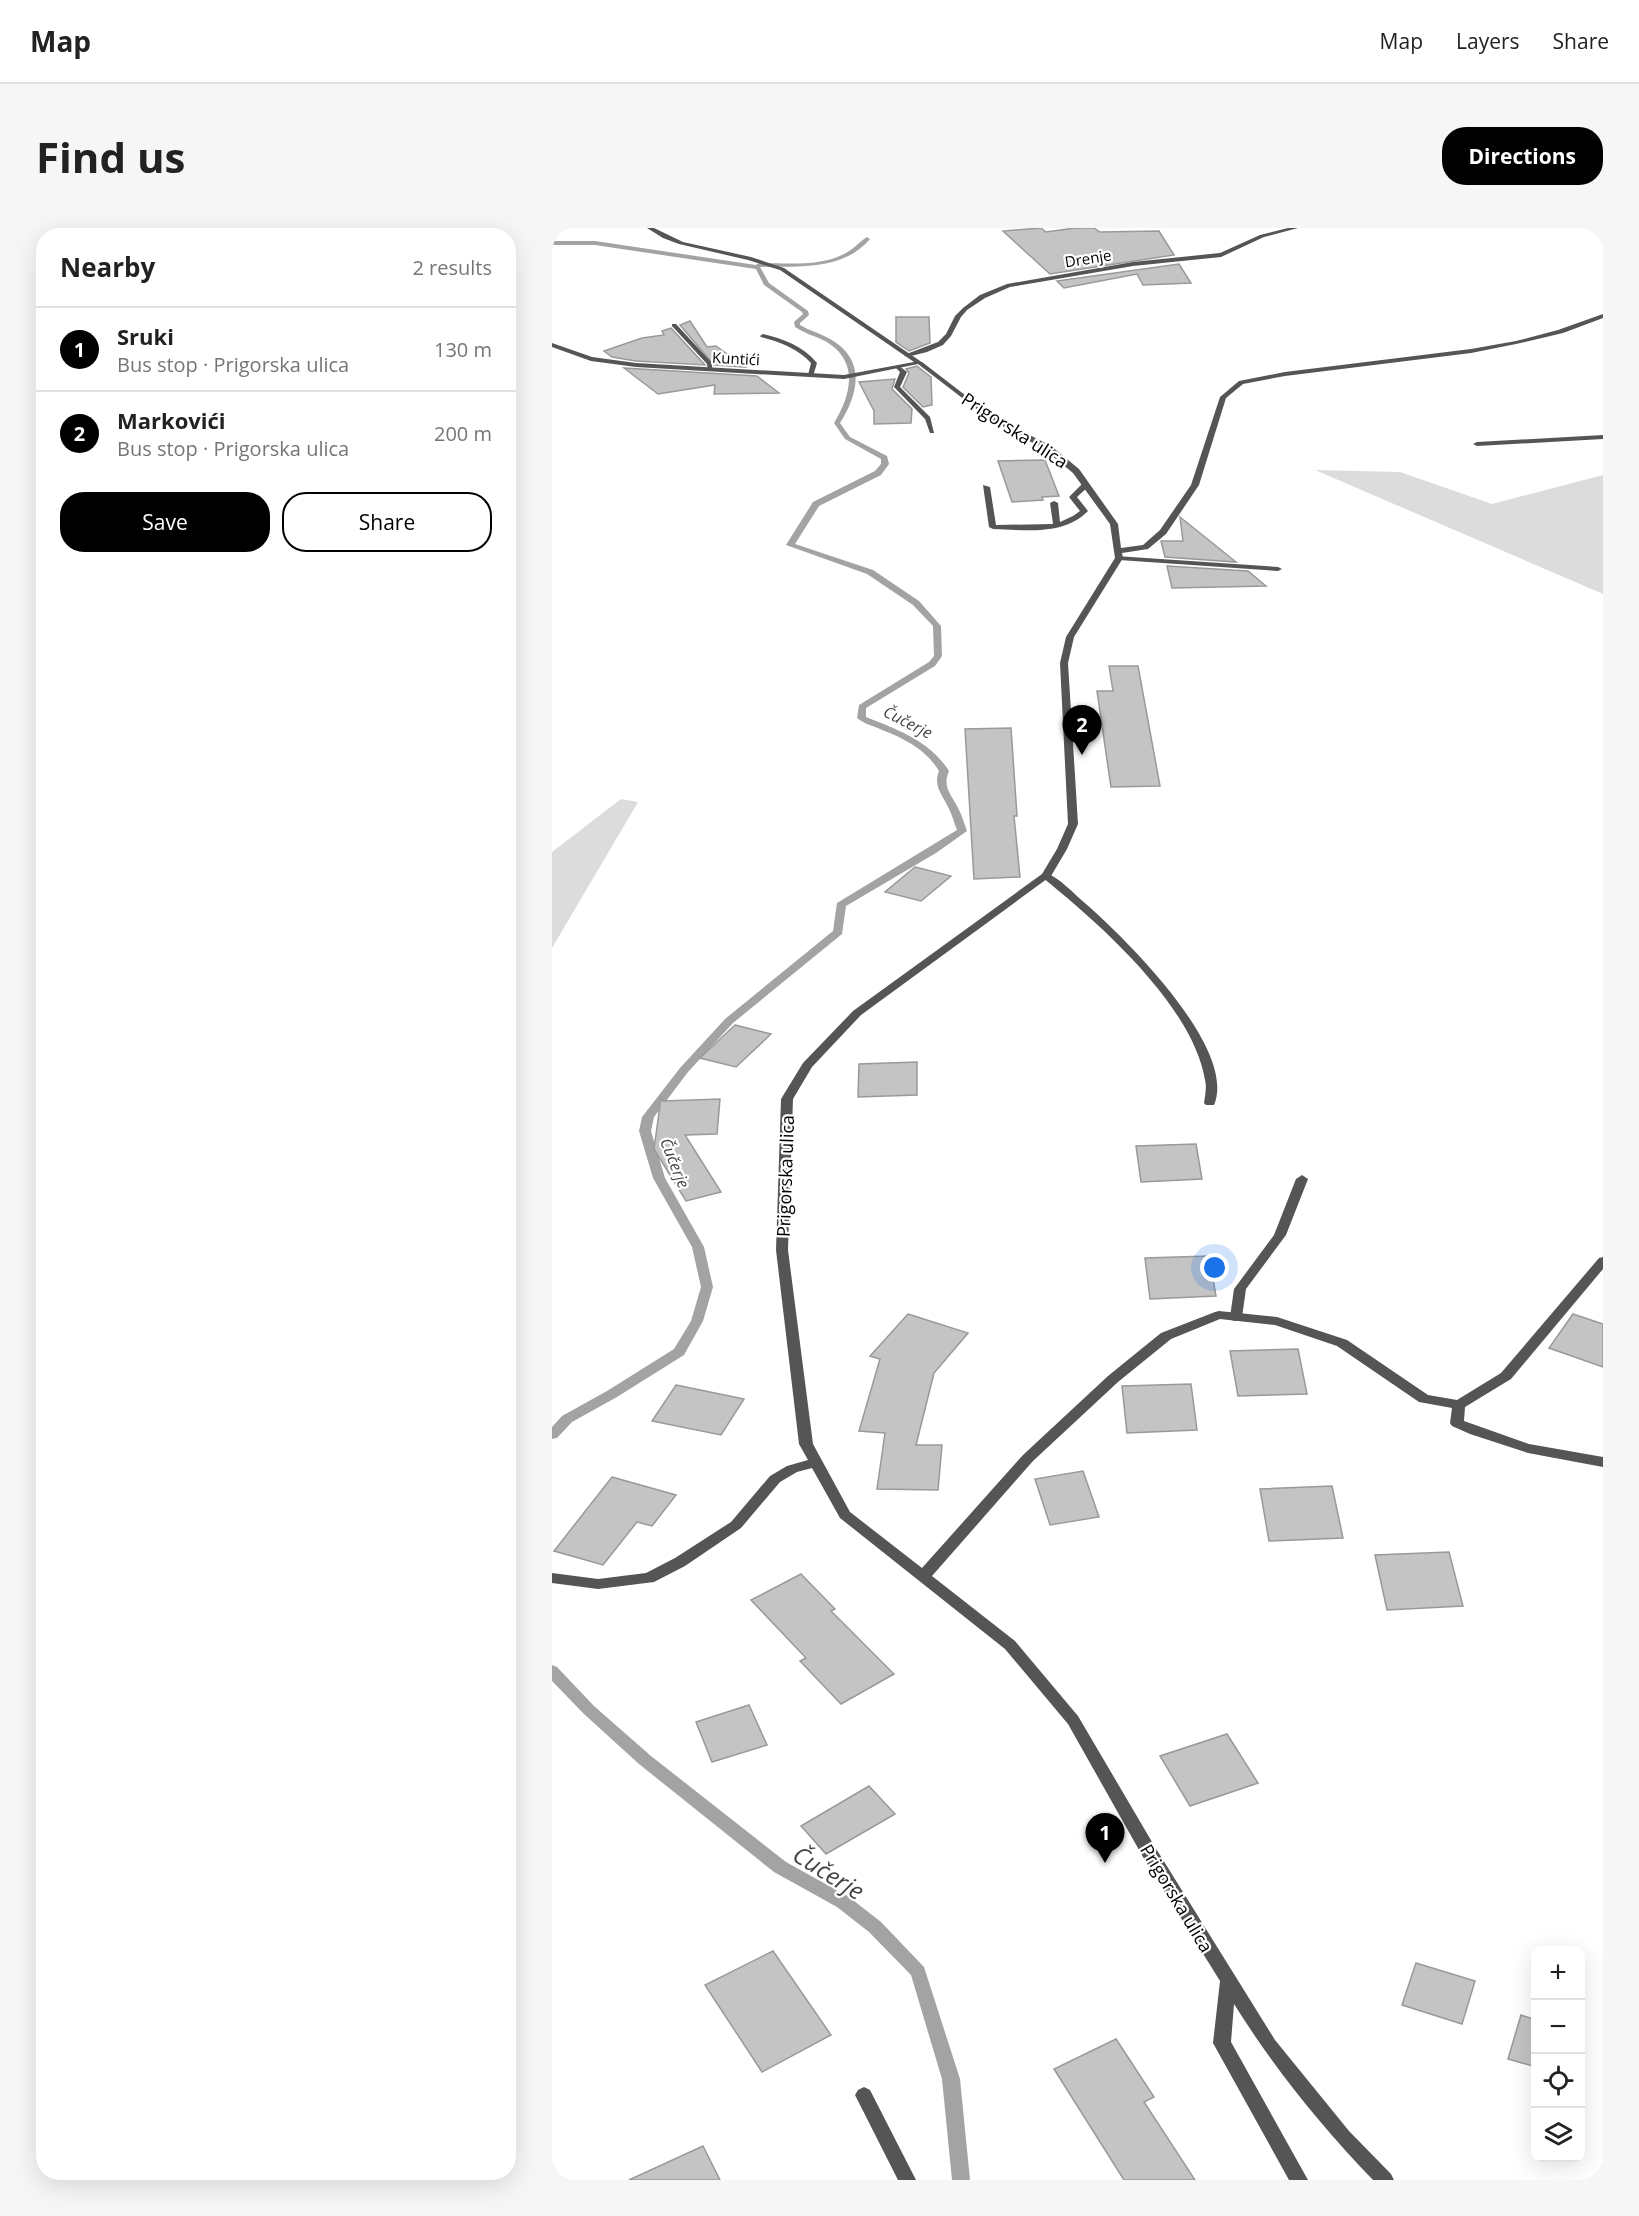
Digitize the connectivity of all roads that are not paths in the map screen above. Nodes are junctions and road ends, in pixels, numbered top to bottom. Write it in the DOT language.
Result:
graph roads {
  1 [pos="650,228"];
  2 [pos="1295,228"];
  3 [pos="1603,316"];
  4 [pos="674,325"];
  5 [pos="763,336"];
  6 [pos="552,345"];
  7 [pos="907,356"];
  8 [pos="920,363"];
  9 [pos="898,367"];
  10 [pos="710,370"];
  11 [pos="811,375"];
  12 [pos="932,432"];
  13 [pos="1603,437"];
  14 [pos="1477,444"];
  15 [pos="1085,486"];
  16 [pos="986,488"];
  17 [pos="1054,503"];
  18 [pos="1057,524"];
  19 [pos="1120,555"];
  20 [pos="1278,569"];
  21 [pos="1046,876"];
  22 [pos="1210,1104"];
  23 [pos="1302,1179"];
  24 [pos="1603,1261"];
  25 [pos="1236,1317"];
  26 [pos="1459,1405"];
  27 [pos="816,1462"];
  28 [pos="1603,1462"];
  29 [pos="924,1575"];
  30 [pos="552,1578"];
  31 [pos="1228,1982"];
  32 [pos="864,2095"];
  33 [pos="907,2180"];
  34 [pos="1299,2180"];
  35 [pos="1385,2180"];
  1 -- 7 [label="street, Prigorska ulica"];
  2 -- 7 [label="street, Drenje"];
  3 -- 19 [label="street"];
  4 -- 10 [label="street"];
  5 -- 11 [label="street"];
  6 -- 10 [label="street, Kuntići"];
  7 -- 8 [label="street, Prigorska ulica"];
  8 -- 9 [label="street, Kuntići"];
  8 -- 15 [label="street, Prigorska ulica"];
  9 -- 11 [label="street, Kuntići"];
  9 -- 12 [label="street"];
  10 -- 11 [label="street, Kuntići"];
  13 -- 14 [label="street"];
  15 -- 18 [label="street"];
  15 -- 19 [label="street, Prigorska ulica"];
  16 -- 18 [label="street"];
  17 -- 18 [label="street"];
  19 -- 20 [label="street"];
  19 -- 21 [label="street, Prigorska ulica"];
  21 -- 22 [label="street"];
  21 -- 27 [label="street, Prigorska ulica"];
  23 -- 25 [label="street"];
  24 -- 26 [label="street"];
  25 -- 26 [label="street"];
  25 -- 29 [label="street"];
  26 -- 28 [label="street"];
  27 -- 29 [label="street, Prigorska ulica"];
  27 -- 30 [label="street"];
  29 -- 31 [label="street, Prigorska ulica"];
  31 -- 34 [label="street"];
  31 -- 35 [label="street, Prigorska ulica"];
  32 -- 33 [label="street"];
}
